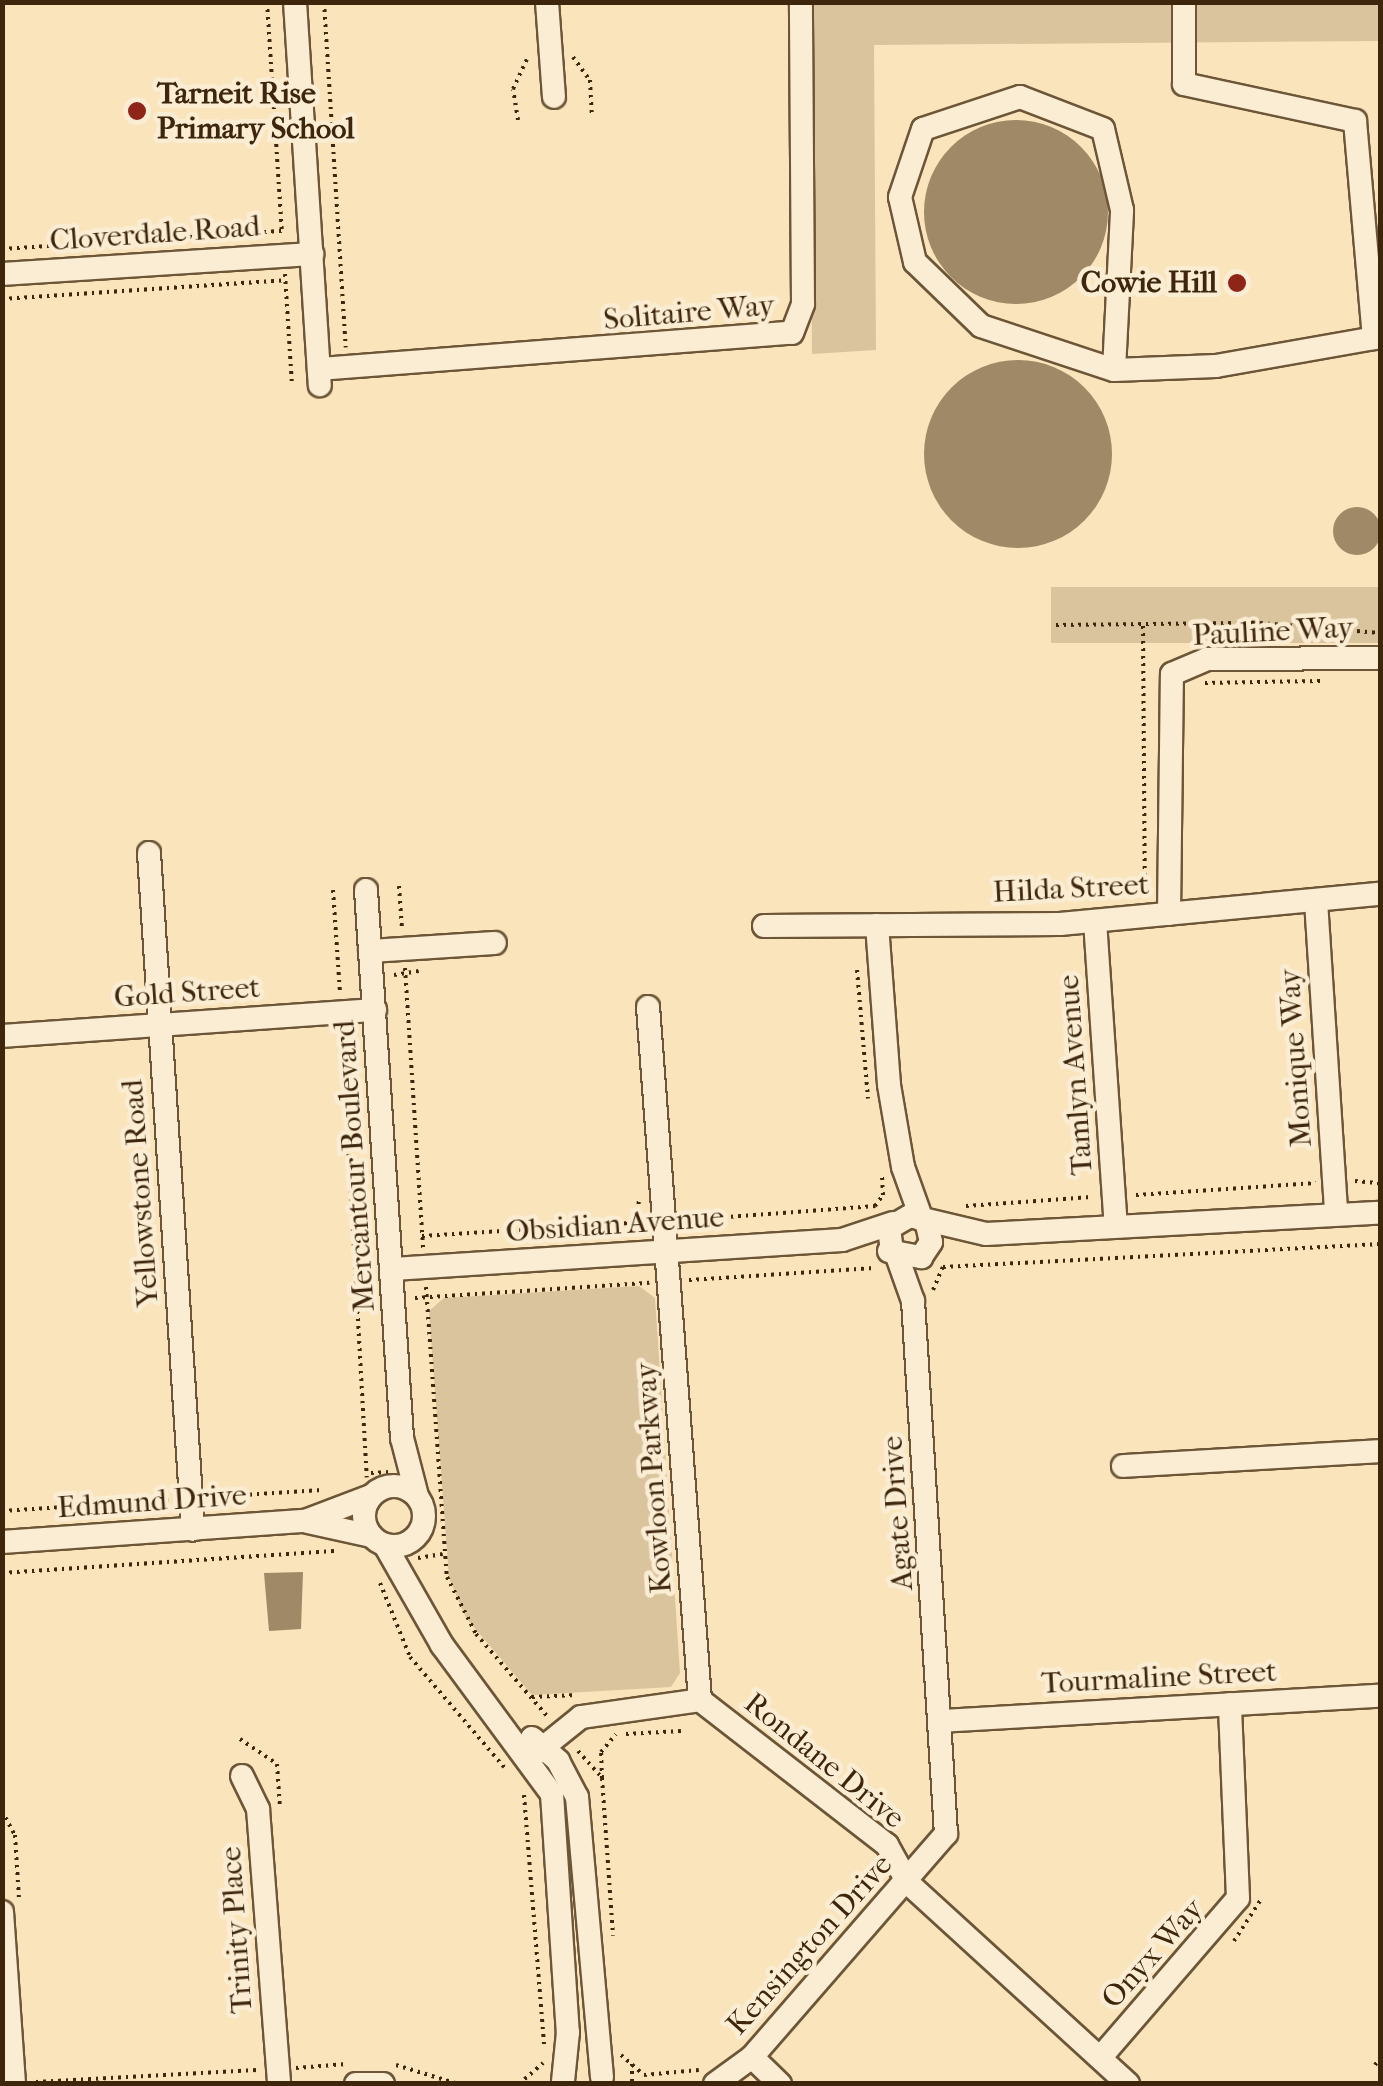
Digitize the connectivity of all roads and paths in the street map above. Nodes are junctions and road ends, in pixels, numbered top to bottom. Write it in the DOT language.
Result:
graph roads {
  1 [pos="267,2"];
  2 [pos="296,2"];
  3 [pos="324,2"];
  4 [pos="548,2"];
  5 [pos="801,2"];
  6 [pos="1184,2"];
  7 [pos="528,37"];
  8 [pos="572,52"];
  9 [pos="554,96"];
  10 [pos="592,116"];
  11 [pos="518,120"];
  12 [pos="282,231"];
  13 [pos="2,249"];
  14 [pos="312,254"];
  15 [pos="283,256"];
  16 [pos="2,274"];
  17 [pos="285,280"];
  18 [pos="2,298"];
  19 [pos="1377,337"];
  20 [pos="365,345"];
  21 [pos="347,357"];
  22 [pos="1114,370"];
  23 [pos="292,384"];
  24 [pos="1056,625"];
  25 [pos="1143,626"];
  26 [pos="1380,633"];
  27 [pos="1380,658"];
  28 [pos="1325,682"];
  29 [pos="1196,683"];
  30 [pos="149,853"];
  31 [pos="399,886"];
  32 [pos="333,890"];
  33 [pos="366,890"];
  34 [pos="1380,894"];
  35 [pos="1127,896"];
  36 [pos="1160,900"];
  37 [pos="1316,900"];
  38 [pos="1095,920"];
  39 [pos="877,925"];
  40 [pos="764,926"];
  41 [pos="495,943"];
  42 [pos="404,949"];
  43 [pos="370,951"];
  44 [pos="857,965"];
  45 [pos="422,970"];
  46 [pos="406,974"];
  47 [pos="372,976"];
  48 [pos="339,977"];
  49 [pos="320,992"];
  50 [pos="648,1007"];
  51 [pos="374,1010"];
  52 [pos="341,1012"];
  53 [pos="160,1024"];
  54 [pos="322,1035"];
  55 [pos="2,1036"];
  56 [pos="870,1105"];
  57 [pos="892,1167"];
  58 [pos="1334,1182"];
  59 [pos="1380,1182"];
  60 [pos="638,1188"];
  61 [pos="1114,1196"];
  62 [pos="961,1206"];
  63 [pos="1336,1212"];
  64 [pos="1380,1212"];
  65 [pos="896,1221"];
  66 [pos="662,1222"];
  67 [pos="924,1222"];
  68 [pos="637,1223"];
  69 [pos="1116,1226"];
  70 [pos="986,1234"];
  71 [pos="422,1236"];
  72 [pos="842,1240"];
  73 [pos="1380,1244"];
  74 [pos="666,1251"];
  75 [pos="638,1252"];
  76 [pos="923,1255"];
  77 [pos="889,1259"];
  78 [pos="424,1267"];
  79 [pos="392,1270"];
  80 [pos="670,1282"];
  81 [pos="640,1284"];
  82 [pos="426,1298"];
  83 [pos="394,1300"];
  84 [pos="924,1302"];
  85 [pos="402,1438"];
  86 [pos="1380,1452"];
  87 [pos="1123,1466"];
  88 [pos="325,1490"];
  89 [pos="368,1492"];
  90 [pos="417,1496"];
  91 [pos="191,1499"];
  92 [pos="2,1511"];
  93 [pos="305,1521"];
  94 [pos="193,1530"];
  95 [pos="416,1536"];
  96 [pos="2,1542"];
  97 [pos="378,1548"];
  98 [pos="346,1550"];
  99 [pos="2,1573"];
  100 [pos="417,1594"];
  101 [pos="1380,1696"];
  102 [pos="700,1700"];
  103 [pos="1230,1704"];
  104 [pos="941,1721"];
  105 [pos="681,1730"];
  106 [pos="544,1745"];
  107 [pos="507,1771"];
  108 [pos="242,1776"];
  109 [pos="602,1778"];
  110 [pos="518,1783"];
  111 [pos="908,1883"];
  112 [pos="2,1912"];
  113 [pos="614,1953"];
  114 [pos="620,2050"];
  115 [pos="752,2057"];
  116 [pos="1100,2058"];
  117 [pos="1380,2058"];
  118 [pos="632,2064"];
  119 [pos="1374,2065"];
  120 [pos="207,2072"];
  121 [pos="381,2073"];
  122 [pos="358,2074"];
  123 [pos="712,2075"];
  124 [pos="278,2076"];
  125 [pos="531,2076"];
  126 [pos="607,2081"];
  127 [pos="561,2083"];
  128 [pos="16,2084"];
  129 [pos="208,2084"];
  130 [pos="458,2084"];
  131 [pos="519,2084"];
  132 [pos="536,2084"];
  133 [pos="632,2084"];
  134 [pos="780,2084"];
  135 [pos="1128,2084"];
  1 -- 12 [label="path"];
  2 -- 14 [label="street"];
  3 -- 21 [label="path"];
  4 -- 9 [label="street"];
  5 -- 21 [label="street, Solitaire Way"];
  6 -- 19 [label="street"];
  7 -- 11 [label="path"];
  8 -- 10 [label="path"];
  12 -- 13 [label="path"];
  12 -- 15 [label="path"];
  14 -- 15 [label="street, Cloverdale Road"];
  14 -- 21 [label="street, Solitaire Way"];
  15 -- 16 [label="street, Cloverdale Road"];
  15 -- 17 [label="path"];
  17 -- 18 [label="path"];
  17 -- 23 [label="path"];
  19 -- 22 [label="street"];
  20 -- 21 [label="path"];
  22 -- 22 [label="street"];
  24 -- 25 [label="path"];
  25 -- 26 [label="path"];
  25 -- 36 [label="path"];
  27 -- 36 [label="street, Pauline Way"];
  28 -- 29 [label="path"];
  30 -- 53 [label="street, Yellowstone Road"];
  31 -- 42 [label="path"];
  32 -- 48 [label="path"];
  33 -- 43 [label="street, Mercantour Boulevard"];
  34 -- 37 [label="street, Hilda Street"];
  35 -- 36 [label="path"];
  36 -- 37 [label="street, Hilda Street"];
  36 -- 38 [label="street, Hilda Street"];
  37 -- 58 [label="street, Monique Way"];
  38 -- 39 [label="street, Hilda Street"];
  38 -- 61 [label="street, Tamlyn Avenue"];
  39 -- 40 [label="street, Hilda Street"];
  39 -- 57 [label="street"];
  41 -- 42 [label="street"];
  42 -- 43 [label="street"];
  42 -- 46 [label="path"];
  43 -- 47 [label="street, Mercantour Boulevard"];
  44 -- 56 [label="path"];
  45 -- 46 [label="path"];
  46 -- 47 [label="path"];
  46 -- 71 [label="path"];
  47 -- 48 [label="path"];
  47 -- 51 [label="street, Mercantour Boulevard"];
  48 -- 52 [label="path"];
  49 -- 52 [label="path"];
  50 -- 66 [label="street, Kowloon Parkway"];
  51 -- 52 [label="street, Gold Street"];
  51 -- 79 [label="street, Mercantour Boulevard"];
  52 -- 53 [label="street, Gold Street"];
  52 -- 54 [label="path"];
  52 -- 89 [label="path"];
  53 -- 55 [label="street, Gold Street"];
  53 -- 91 [label="street, Yellowstone Road"];
  57 -- 65 [label="street"];
  57 -- 66 [label="path"];
  57 -- 67 [label="street"];
  58 -- 59 [label="path"];
  58 -- 61 [label="path"];
  58 -- 63 [label="street, Monique Way"];
  60 -- 68 [label="path"];
  61 -- 62 [label="path"];
  61 -- 69 [label="street, Tamlyn Avenue"];
  63 -- 64 [label="street"];
  63 -- 69 [label="street"];
  65 -- 67 [label="street"];
  65 -- 72 [label="street, Obsidian Avenue"];
  65 -- 77 [label="street"];
  66 -- 68 [label="path"];
  66 -- 74 [label="street, Kowloon Parkway"];
  67 -- 70 [label="street"];
  67 -- 76 [label="street, Agate Drive"];
  68 -- 71 [label="path"];
  68 -- 75 [label="path"];
  69 -- 70 [label="street"];
  70 -- 76 [label="street"];
  71 -- 78 [label="path"];
  72 -- 74 [label="street, Obsidian Avenue"];
  72 -- 77 [label="street, Obsidian Avenue"];
  73 -- 84 [label="path"];
  74 -- 75 [label="street, Obsidian Avenue"];
  74 -- 80 [label="street, Kowloon Parkway"];
  75 -- 78 [label="street, Obsidian Avenue"];
  75 -- 81 [label="path"];
  76 -- 77 [label="street, Obsidian Avenue"];
  76 -- 84 [label="street, Agate Drive"];
  77 -- 80 [label="path"];
  77 -- 84 [label="street, Agate Drive"];
  78 -- 79 [label="street, Obsidian Avenue"];
  78 -- 82 [label="path"];
  79 -- 83 [label="street, Mercantour Boulevard"];
  80 -- 81 [label="path"];
  80 -- 102 [label="street, Kowloon Parkway"];
  81 -- 82 [label="path"];
  82 -- 83 [label="path"];
  82 -- 106 [label="path"];
  83 -- 85 [label="street, Mercantour Boulevard"];
  84 -- 104 [label="street, Agate Drive"];
  85 -- 89 [label="street, Mercantour Boulevard"];
  85 -- 90 [label="street, Mercantour Boulevard"];
  86 -- 87 [label="street"];
  88 -- 91 [label="path"];
  89 -- 90 [label="street"];
  89 -- 93 [label="street"];
  89 -- 97 [label="street"];
  90 -- 95 [label="street"];
  91 -- 92 [label="path"];
  91 -- 94 [label="street, Yellowstone Road"];
  93 -- 94 [label="street, Edmund Drive"];
  93 -- 97 [label="street"];
  94 -- 96 [label="street, Edmund Drive"];
  95 -- 97 [label="street"];
  95 -- 100 [label="street"];
  97 -- 100 [label="street"];
  97 -- 107 [label="path"];
  98 -- 99 [label="path"];
  100 -- 106 [label="street"];
  101 -- 103 [label="street, Tourmaline Street"];
  102 -- 106 [label="street, Rondane Drive"];
  102 -- 111 [label="street, Rondane Drive"];
  103 -- 104 [label="street, Tourmaline Street"];
  103 -- 116 [label="street, Onyx Way"];
  104 -- 111 [label="street, Kensington Drive"];
  105 -- 109 [label="path"];
  106 -- 109 [label="path"];
  106 -- 126 [label="street"];
  106 -- 127 [label="street"];
  108 -- 124 [label="street, Trinity Place"];
  109 -- 113 [label="path"];
  110 -- 125 [label="path"];
  111 -- 115 [label="street, Kensington Drive"];
  111 -- 116 [label="street, Rondane Drive"];
  112 -- 128 [label="street"];
  114 -- 118 [label="path"];
  115 -- 123 [label="street, Kensington Drive"];
  115 -- 134 [label="street"];
  116 -- 135 [label="street, Rondane Drive"];
  117 -- 119 [label="path"];
  118 -- 123 [label="path"];
  118 -- 133 [label="path"];
  120 -- 124 [label="path"];
  120 -- 128 [label="path"];
  120 -- 129 [label="path"];
  121 -- 122 [label="street"];
  121 -- 130 [label="path"];
  122 -- 124 [label="path"];
  125 -- 131 [label="path"];
  125 -- 132 [label="path"];
  126 -- 127 [label="street"];
}
